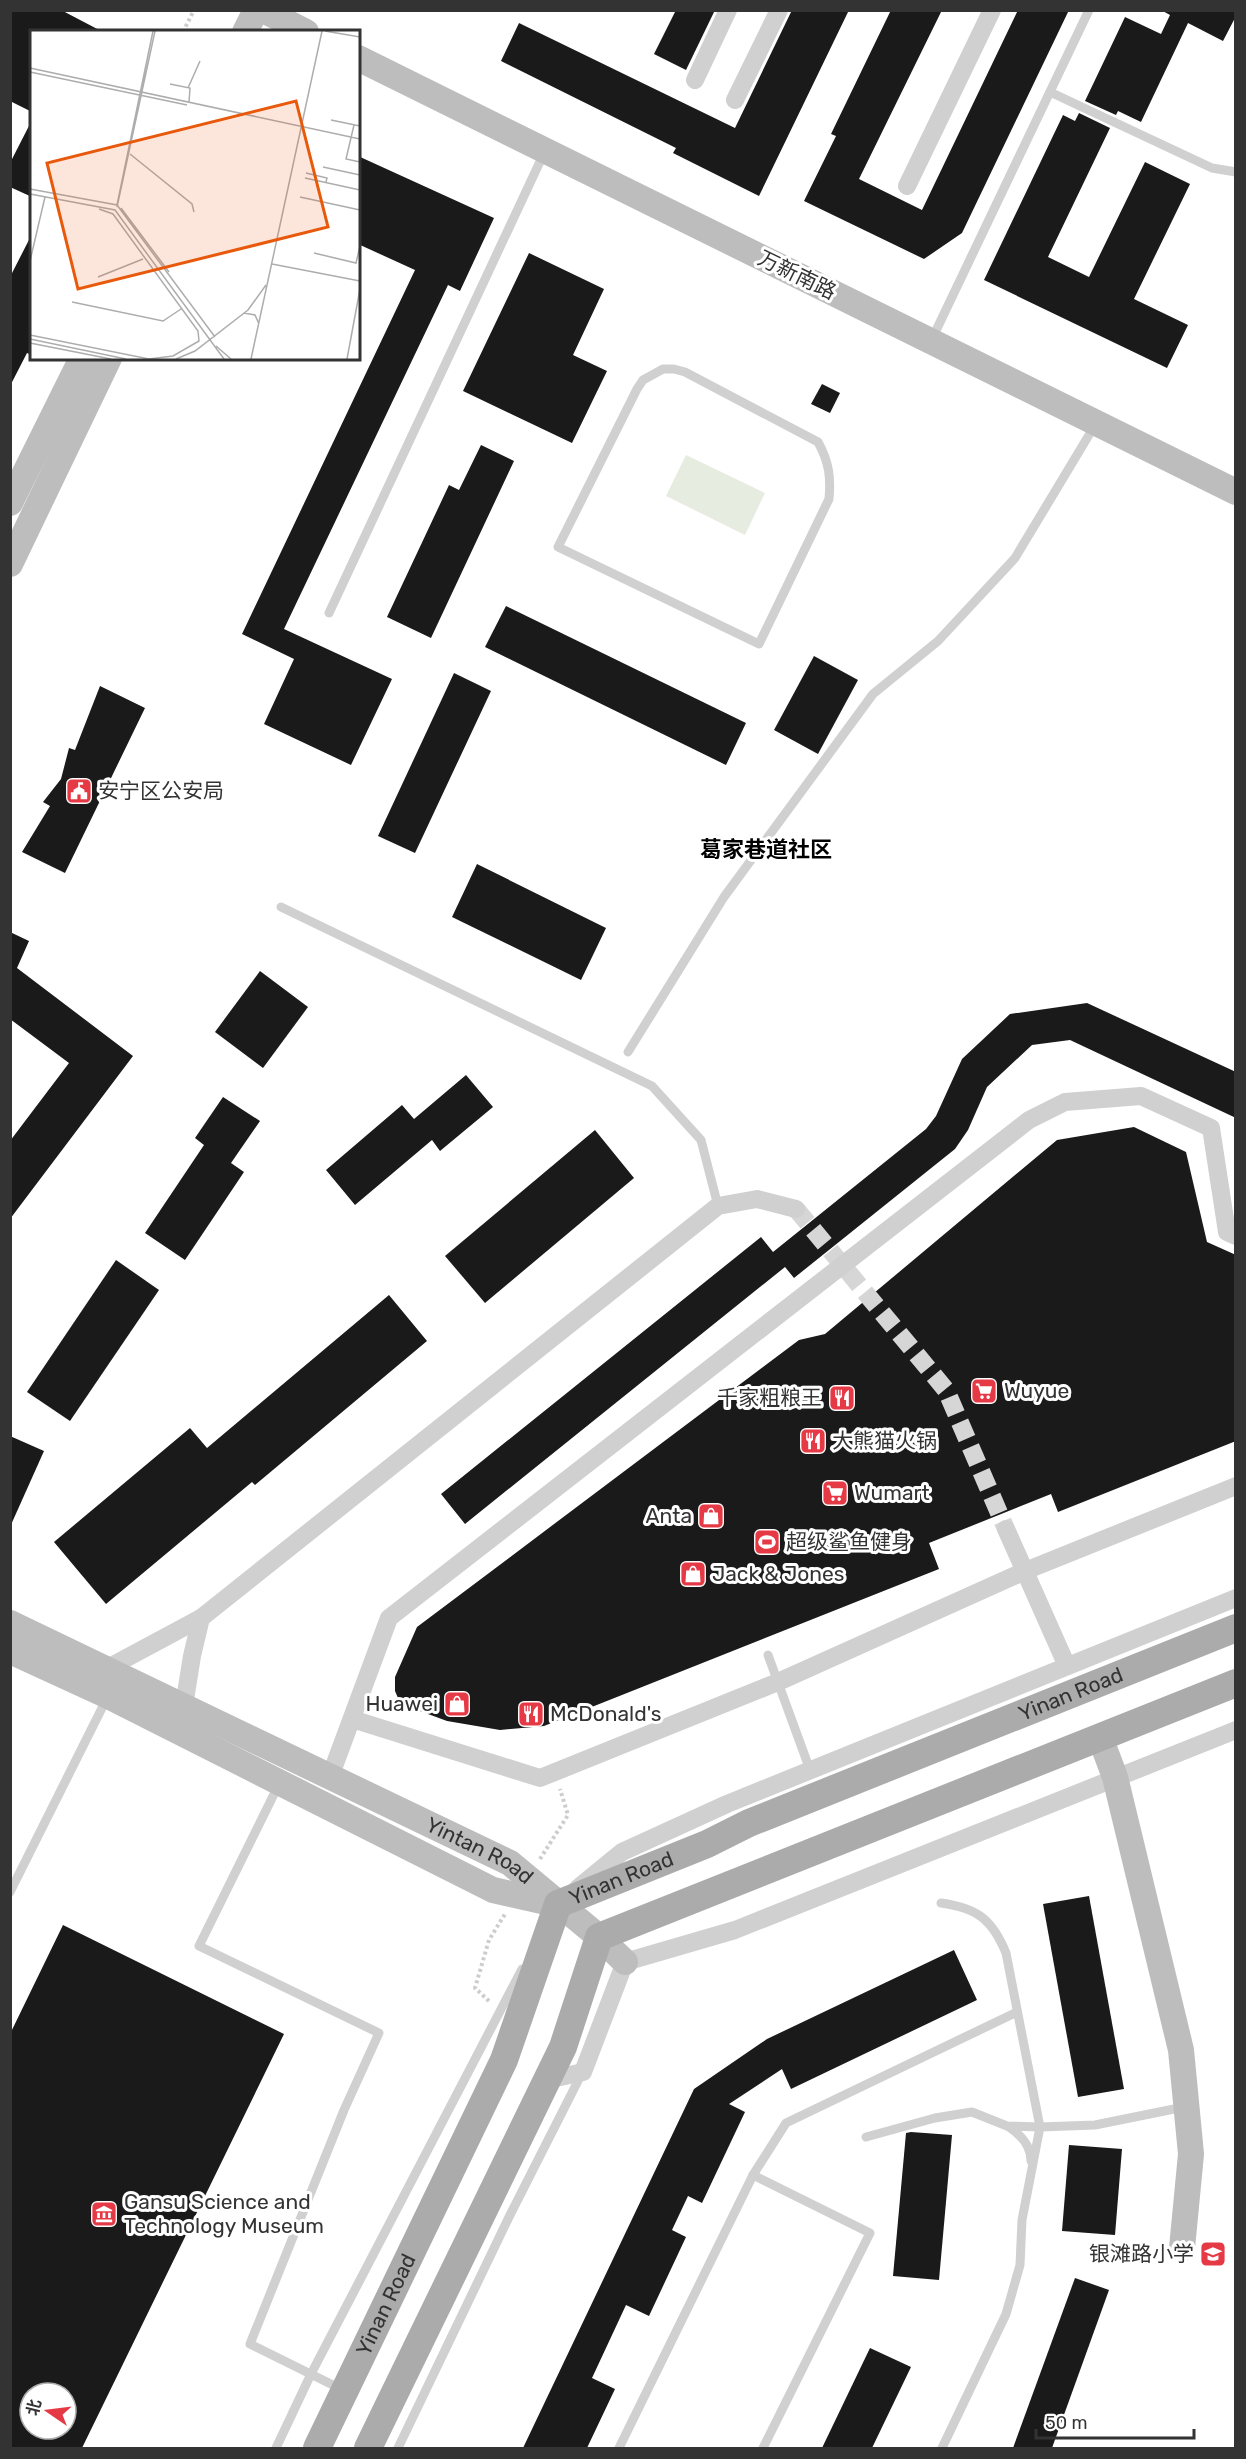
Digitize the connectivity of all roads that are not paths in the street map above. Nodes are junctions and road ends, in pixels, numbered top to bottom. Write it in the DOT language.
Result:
graph roads {
  1 [pos="728,10"];
  2 [pos="779,10"];
  3 [pos="992,10"];
  4 [pos="1089,10"];
  5 [pos="270,16"];
  6 [pos="248,30"];
  7 [pos="302,30"];
  8 [pos="360,59"];
  9 [pos="695,80"];
  10 [pos="1050,92"];
  11 [pos="735,100"];
  12 [pos="545,150"];
  13 [pos="1236,172"];
  14 [pos="907,186"];
  15 [pos="931,341"];
  16 [pos="81,360"];
  17 [pos="108,360"];
  18 [pos="1097,423"];
  19 [pos="818,442"];
  20 [pos="14,488"];
  21 [pos="1236,492"];
  22 [pos="10,564"];
  23 [pos="329,613"];
  24 [pos="280,907"];
  25 [pos="628,1052"];
  26 [pos="718,1206"];
  27 [pos="796,1209"];
  28 [pos="1236,1236"];
  29 [pos="1236,1486"];
  30 [pos="1006,1529"];
  31 [pos="1025,1571"];
  32 [pos="1236,1598"];
  33 [pos="201,1618"];
  34 [pos="10,1623"];
  35 [pos="1236,1628"];
  36 [pos="10,1651"];
  37 [pos="768,1655"];
  38 [pos="1067,1666"];
  39 [pos="106,1669"];
  40 [pos="778,1682"];
  41 [pos="1236,1683"];
  42 [pos="108,1696"];
  43 [pos="184,1706"];
  44 [pos="352,1719"];
  45 [pos="1236,1730"];
  46 [pos="1100,1737"];
  47 [pos="810,1770"];
  48 [pos="330,1777"];
  49 [pos="1116,1777"];
  50 [pos="280,1782"];
  51 [pos="10,1892"];
  52 [pos="558,1904"];
  53 [pos="941,1904"];
  54 [pos="599,1937"];
  55 [pos="625,1962"];
  56 [pos="1017,2012"];
  57 [pos="583,2072"];
  58 [pos="547,2080"];
  59 [pos="1186,2106"];
  60 [pos="1007,2126"];
  61 [pos="1040,2127"];
  62 [pos="866,2137"];
  63 [pos="1031,2169"];
  64 [pos="753,2175"];
  65 [pos="1182,2248"];
  66 [pos="311,2374"];
  67 [pos="345,2391"];
  68 [pos="276,2448"];
  69 [pos="317,2448"];
  70 [pos="368,2448"];
  71 [pos="398,2448"];
  72 [pos="619,2448"];
  73 [pos="763,2448"];
  74 [pos="942,2448"];
  1 -- 9 [label="street"];
  2 -- 11 [label="street"];
  3 -- 14 [label="street"];
  4 -- 10 [label="lane"];
  5 -- 6 [label="street"];
  5 -- 7 [label="street"];
  8 -- 12 [label="street, 万新南路"];
  10 -- 13 [label="lane"];
  10 -- 15 [label="lane"];
  12 -- 15 [label="street, 万新南路"];
  12 -- 23 [label="lane"];
  15 -- 18 [label="street, 万新南路"];
  16 -- 20 [label="street"];
  17 -- 22 [label="street"];
  18 -- 21 [label="street, 万新南路"];
  18 -- 25 [label="lane"];
  19 -- 19 [label="lane"];
  24 -- 26 [label="lane"];
  26 -- 27 [label="street"];
  26 -- 33 [label="street"];
  28 -- 44 [label="street"];
  29 -- 31 [label="street"];
  30 -- 31 [label="street"];
  31 -- 38 [label="street"];
  31 -- 40 [label="street"];
  32 -- 38 [label="street"];
  33 -- 39 [label="street"];
  33 -- 43 [label="street"];
  34 -- 39 [label="street, Yintan Road"];
  35 -- 52 [label="main road, Yinan Road"];
  36 -- 42 [label="street, Yintan Road"];
  37 -- 40 [label="lane"];
  38 -- 47 [label="street"];
  39 -- 43 [label="street, Yintan Road"];
  40 -- 44 [label="street"];
  40 -- 47 [label="lane"];
  41 -- 46 [label="main road"];
  42 -- 50 [label="street, Yintan Road"];
  42 -- 51 [label="lane"];
  43 -- 48 [label="street, Yintan Road"];
  44 -- 48 [label="street"];
  45 -- 49 [label="street"];
  46 -- 49 [label="street"];
  46 -- 54 [label="main road"];
  47 -- 52 [label="street"];
  48 -- 52 [label="street, Yintan Road"];
  49 -- 55 [label="street"];
  49 -- 59 [label="street"];
  50 -- 52 [label="street, Yintan Road"];
  50 -- 66 [label="lane"];
  52 -- 54 [label="street"];
  52 -- 66 [label="lane"];
  52 -- 67 [label="main road, Yinan Road"];
  53 -- 56 [label="lane"];
  54 -- 55 [label="street"];
  54 -- 58 [label="main road"];
  55 -- 57 [label="street"];
  56 -- 61 [label="lane"];
  56 -- 64 [label="lane"];
  57 -- 58 [label="street"];
  57 -- 71 [label="lane"];
  58 -- 70 [label="main road"];
  59 -- 61 [label="lane"];
  59 -- 65 [label="street"];
  60 -- 61 [label="lane"];
  60 -- 62 [label="lane"];
  60 -- 63 [label="lane"];
  61 -- 63 [label="lane"];
  63 -- 74 [label="lane"];
  64 -- 72 [label="lane"];
  64 -- 73 [label="lane"];
  66 -- 67 [label="lane"];
  66 -- 68 [label="lane"];
  67 -- 69 [label="main road, Yinan Road"];
}
